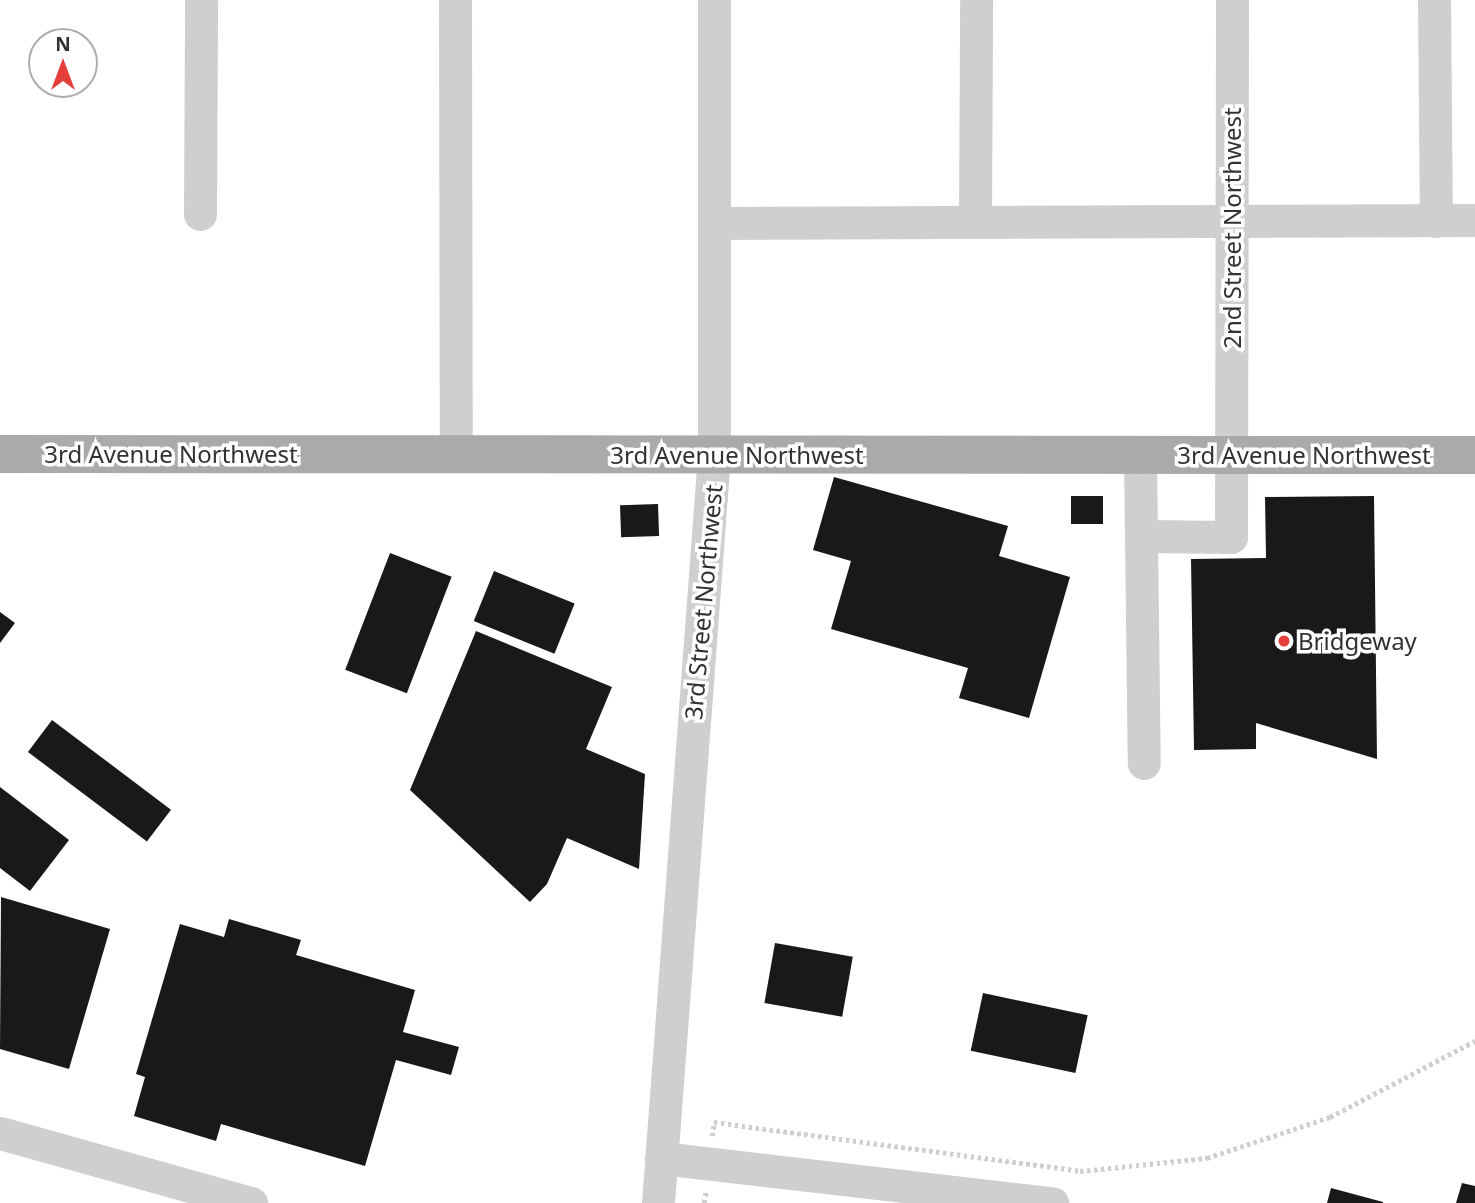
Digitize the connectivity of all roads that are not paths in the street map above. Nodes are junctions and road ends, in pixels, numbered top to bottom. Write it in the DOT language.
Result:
graph roads {
  1 [pos="201,0"];
  2 [pos="455,0"];
  3 [pos="715,0"];
  4 [pos="976,0"];
  5 [pos="1232,0"];
  6 [pos="1434,0"];
  7 [pos="200,214"];
  8 [pos="975,220"];
  9 [pos="1436,220"];
  10 [pos="1475,220"];
  11 [pos="1232,221"];
  12 [pos="715,223"];
  13 [pos="0,454"];
  14 [pos="456,454"];
  15 [pos="715,455"];
  16 [pos="1140,455"];
  17 [pos="1232,455"];
  18 [pos="1475,455"];
  19 [pos="1141,537"];
  20 [pos="1144,763"];
  21 [pos="0,1133"];
  22 [pos="661,1158"];
  23 [pos="251,1203"];
  24 [pos="658,1203"];
  25 [pos="1052,1203"];
  1 -- 7 [label="street"];
  2 -- 14 [label="street"];
  3 -- 12 [label="street, 3rd Street Northwest"];
  4 -- 8 [label="street"];
  5 -- 11 [label="street, 2nd Street Northwest"];
  6 -- 9 [label="street"];
  8 -- 11 [label="street"];
  8 -- 12 [label="street"];
  9 -- 10 [label="street"];
  9 -- 11 [label="street"];
  11 -- 17 [label="street, 2nd Street Northwest"];
  12 -- 15 [label="street, 3rd Street Northwest"];
  13 -- 14 [label="main road, 3rd Avenue Northwest"];
  14 -- 15 [label="main road, 3rd Avenue Northwest"];
  15 -- 16 [label="main road, 3rd Avenue Northwest"];
  15 -- 22 [label="street, 3rd Street Northwest"];
  16 -- 17 [label="main road, 3rd Avenue Northwest"];
  16 -- 19 [label="street"];
  17 -- 18 [label="main road, 3rd Avenue Northwest"];
  17 -- 19 [label="street, 2nd Street Northwest"];
  19 -- 20 [label="street"];
  21 -- 23 [label="street"];
  22 -- 24 [label="street, 3rd Street Northwest"];
  22 -- 25 [label="street"];
}
